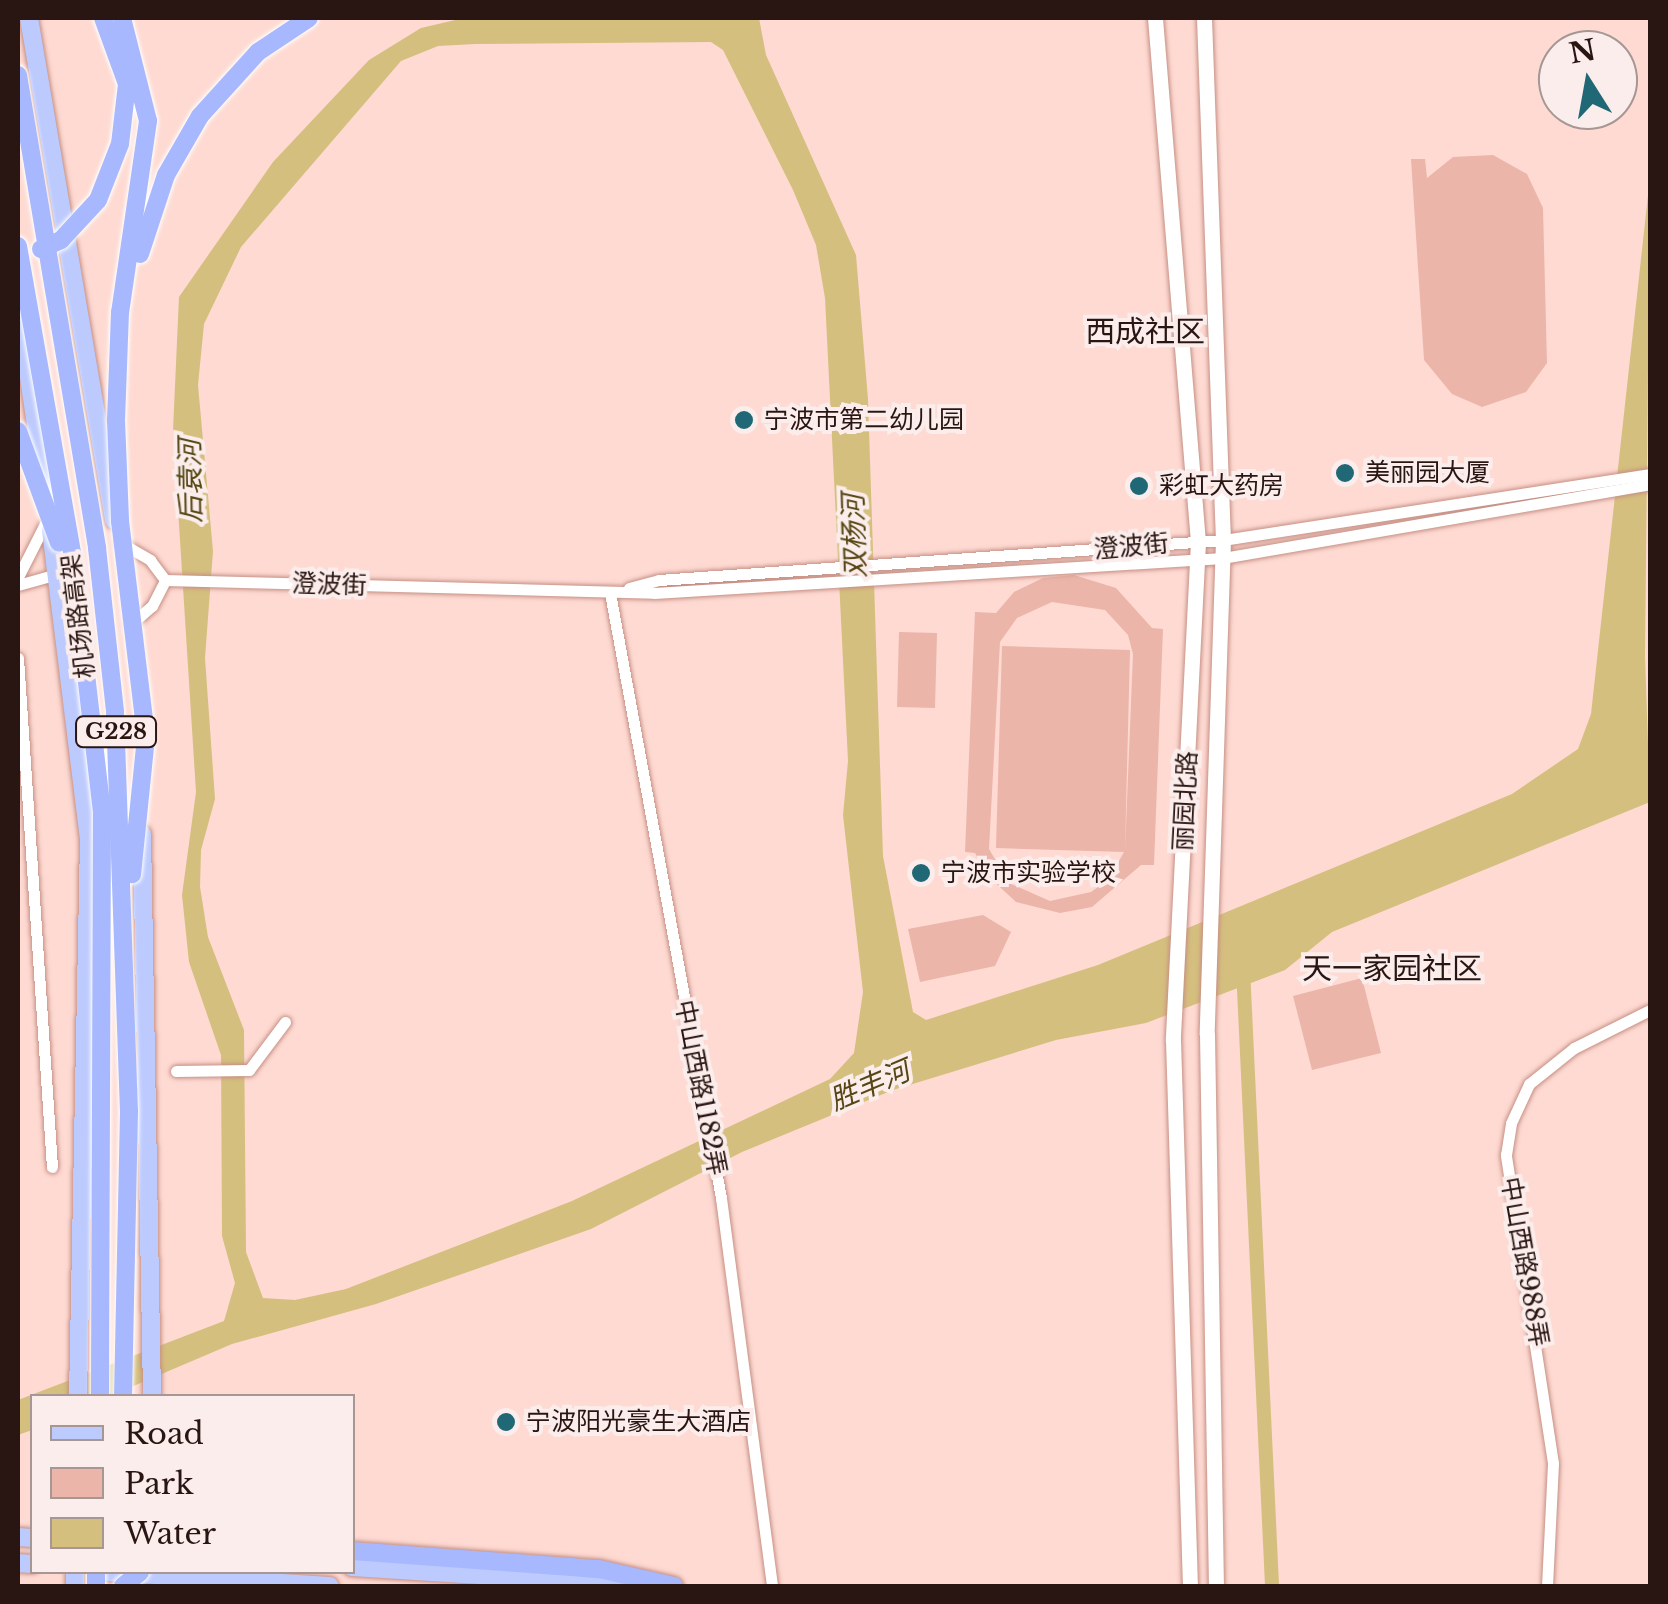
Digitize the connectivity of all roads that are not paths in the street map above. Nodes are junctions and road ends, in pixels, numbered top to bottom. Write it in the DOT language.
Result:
graph roads {
  1 [pos="29,18"];
  2 [pos="41,18"];
  3 [pos="103,18"];
  4 [pos="122,18"];
  5 [pos="309,18"];
  6 [pos="1155,18"];
  7 [pos="1204,18"];
  8 [pos="34,48"];
  9 [pos="18,75"];
  10 [pos="18,246"];
  11 [pos="18,260"];
  12 [pos="18,302"];
  13 [pos="120,312"];
  14 [pos="18,431"];
  15 [pos="1650,474"];
  16 [pos="1650,484"];
  17 [pos="1606,488"];
  18 [pos="50,516"];
  19 [pos="1222,540"];
  20 [pos="118,541"];
  21 [pos="1198,542"];
  22 [pos="1223,558"];
  23 [pos="1198,560"];
  24 [pos="57,574"];
  25 [pos="881,574"];
  26 [pos="18,577"];
  27 [pos="166,580"];
  28 [pos="18,585"];
  29 [pos="610,593"];
  30 [pos="128,627"];
  31 [pos="18,658"];
  32 [pos="85,666"];
  33 [pos="126,934"];
  34 [pos="1650,1010"];
  35 [pos="285,1022"];
  36 [pos="176,1071"];
  37 [pos="52,1167"];
  38 [pos="78,1394"];
  39 [pos="100,1394"];
  40 [pos="123,1394"];
  41 [pos="152,1394"];
  42 [pos="355,1550"];
  43 [pos="355,1567"];
  44 [pos="142,1577"];
  45 [pos="121,1586"];
  46 [pos="330,1586"];
  47 [pos="665,1586"];
  48 [pos="674,1586"];
  49 [pos="772,1586"];
  50 [pos="1190,1586"];
  51 [pos="1216,1586"];
  52 [pos="1546,1586"];
  1 -- 8 [label="main road"];
  2 -- 8 [label="main road"];
  3 -- 11 [label="highway, bridge"];
  4 -- 13 [label="highway, bridge"];
  5 -- 13 [label="highway, bridge"];
  6 -- 21 [label="main road, 丽园北路"];
  7 -- 19 [label="main road, 丽园北路"];
  8 -- 20 [label="main road"];
  9 -- 33 [label="highway, 机场路高架 / G228, bridge"];
  10 -- 32 [label="highway, 机场路高架 / G228, bridge"];
  12 -- 18 [label="main road"];
  13 -- 33 [label="highway, bridge"];
  14 -- 32 [label="highway, bridge"];
  15 -- 17 [label="street, 澄波街"];
  16 -- 17 [label="street, 澄波街"];
  17 -- 19 [label="street, 澄波街"];
  17 -- 22 [label="street, 澄波街"];
  18 -- 24 [label="main road"];
  18 -- 26 [label="street"];
  19 -- 21 [label="street, 澄波街"];
  19 -- 22 [label="main road, 丽园北路"];
  20 -- 27 [label="street"];
  20 -- 30 [label="main road"];
  21 -- 23 [label="main road, 丽园北路"];
  21 -- 25 [label="street, 澄波街"];
  22 -- 23 [label="street, 澄波街"];
  22 -- 51 [label="main road, 丽园北路"];
  23 -- 25 [label="street, 澄波街"];
  23 -- 50 [label="main road, 丽园北路"];
  24 -- 28 [label="street"];
  24 -- 38 [label="main road"];
  25 -- 29 [label="street, 澄波街"];
  25 -- 29 [label="street, 澄波街"];
  27 -- 29 [label="street, 澄波街"];
  27 -- 30 [label="street"];
  29 -- 49 [label="street, 中山西路1182弄"];
  30 -- 41 [label="main road"];
  31 -- 37 [label="street"];
  32 -- 39 [label="highway, 机场路高架 / G228, bridge"];
  33 -- 40 [label="highway, 机场路高架 / G228, bridge"];
  34 -- 52 [label="street, 中山西路988弄"];
  35 -- 36 [label="street"];
  42 -- 48 [label="highway"];
  43 -- 47 [label="main road"];
  44 -- 45 [label="highway, bridge"];
  44 -- 46 [label="main road"];
}
